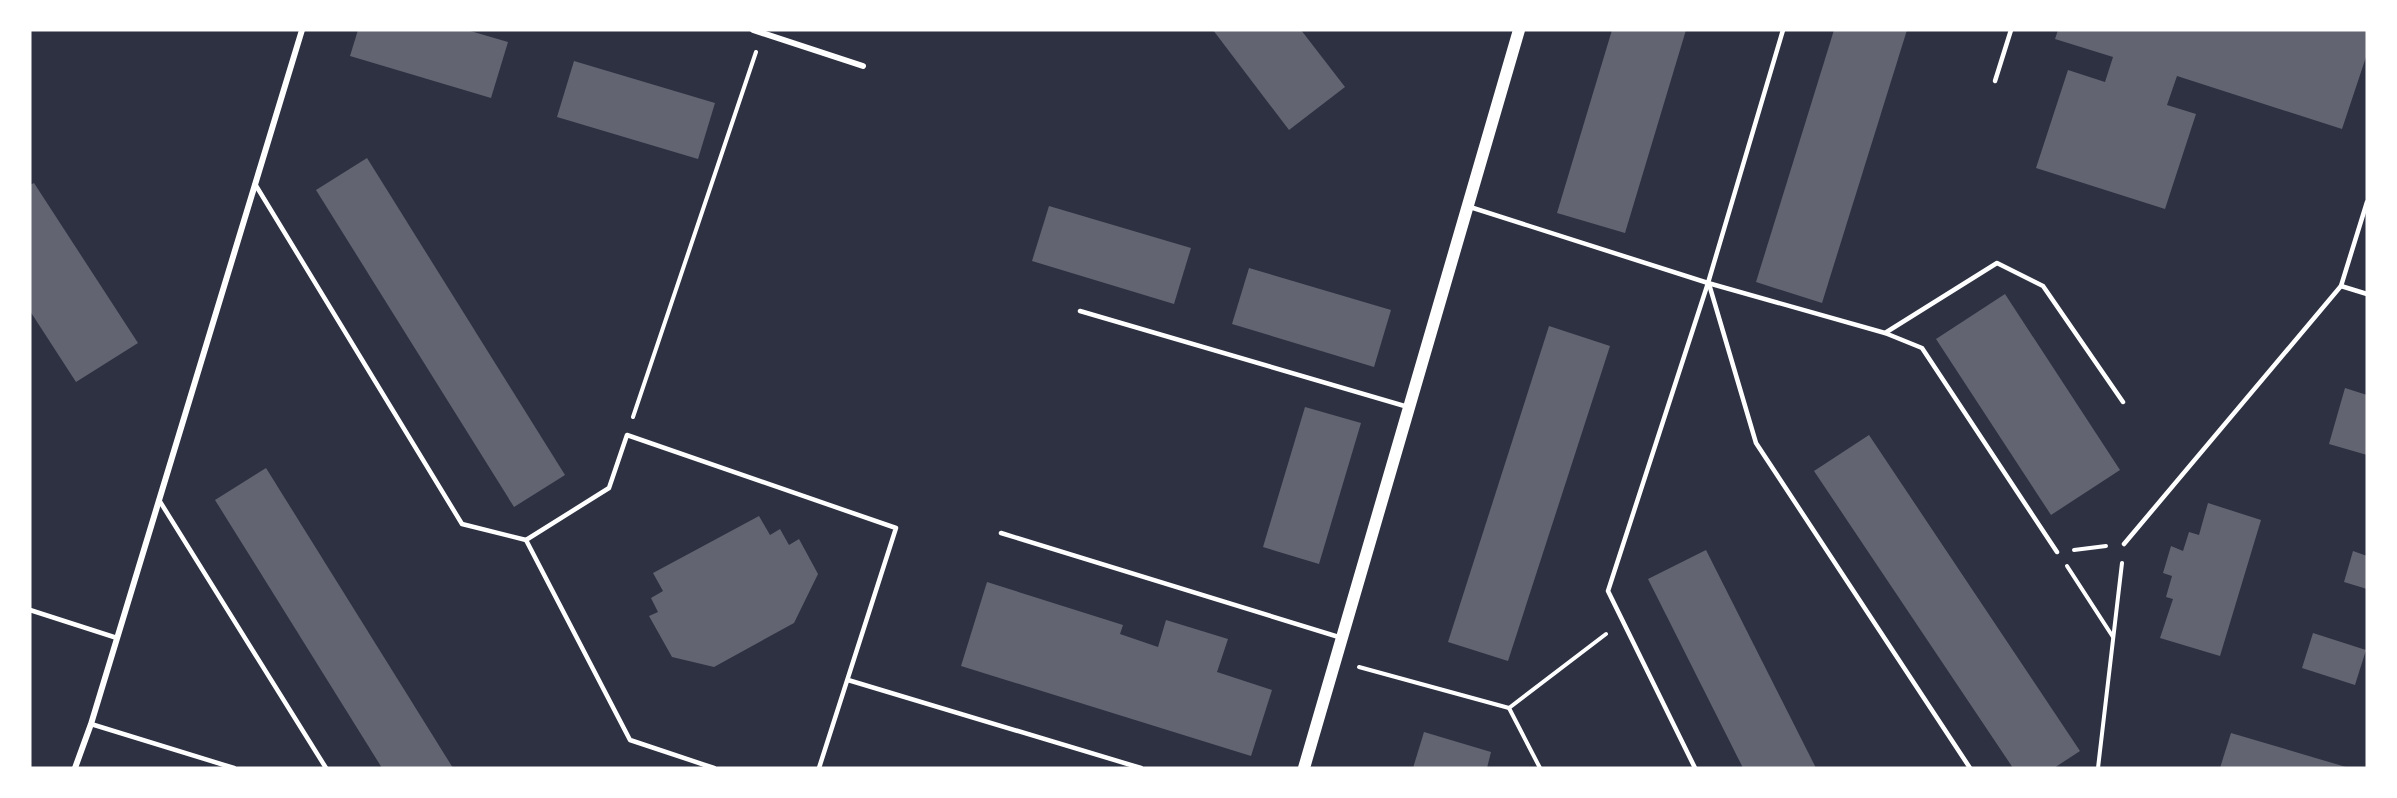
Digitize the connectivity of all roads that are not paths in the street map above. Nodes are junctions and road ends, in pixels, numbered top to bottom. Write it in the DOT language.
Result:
graph roads {
  1 [pos="302,30"];
  2 [pos="753,30"];
  3 [pos="1519,30"];
  4 [pos="1783,30"];
  5 [pos="2011,30"];
  6 [pos="863,66"];
  7 [pos="1995,81"];
  8 [pos="255,184"];
  9 [pos="2367,202"];
  10 [pos="1467,206"];
  11 [pos="1708,283"];
  12 [pos="2341,286"];
  13 [pos="2367,294"];
  14 [pos="1080,311"];
  15 [pos="1885,333"];
  16 [pos="2123,402"];
  17 [pos="1409,407"];
  18 [pos="159,500"];
  19 [pos="1001,533"];
  20 [pos="526,540"];
  21 [pos="2124,544"];
  22 [pos="2057,552"];
  23 [pos="30,610"];
  24 [pos="117,638"];
  25 [pos="1342,638"];
  26 [pos="848,680"];
  27 [pos="91,724"];
  28 [pos="75,768"];
  29 [pos="234,768"];
  30 [pos="326,768"];
  31 [pos="714,768"];
  32 [pos="819,768"];
  33 [pos="1141,768"];
  34 [pos="1304,768"];
  35 [pos="1695,768"];
  36 [pos="1970,768"];
  1 -- 8 [label="street"];
  2 -- 6 [label="street"];
  3 -- 10 [label="main road"];
  4 -- 11 [label="lane"];
  5 -- 7 [label="lane"];
  8 -- 18 [label="street"];
  8 -- 20 [label="lane"];
  9 -- 12 [label="lane"];
  10 -- 11 [label="lane"];
  10 -- 17 [label="main road"];
  11 -- 15 [label="lane"];
  11 -- 35 [label="lane"];
  11 -- 36 [label="lane"];
  12 -- 13 [label="lane"];
  12 -- 21 [label="lane"];
  14 -- 17 [label="lane"];
  15 -- 16 [label="lane"];
  15 -- 22 [label="lane"];
  17 -- 25 [label="main road"];
  18 -- 24 [label="street"];
  18 -- 30 [label="lane"];
  19 -- 25 [label="lane"];
  20 -- 26 [label="lane"];
  20 -- 31 [label="lane"];
  23 -- 24 [label="lane"];
  24 -- 27 [label="street"];
  25 -- 34 [label="main road"];
  26 -- 32 [label="lane"];
  26 -- 33 [label="lane"];
  27 -- 28 [label="street"];
  27 -- 29 [label="lane"];
}
